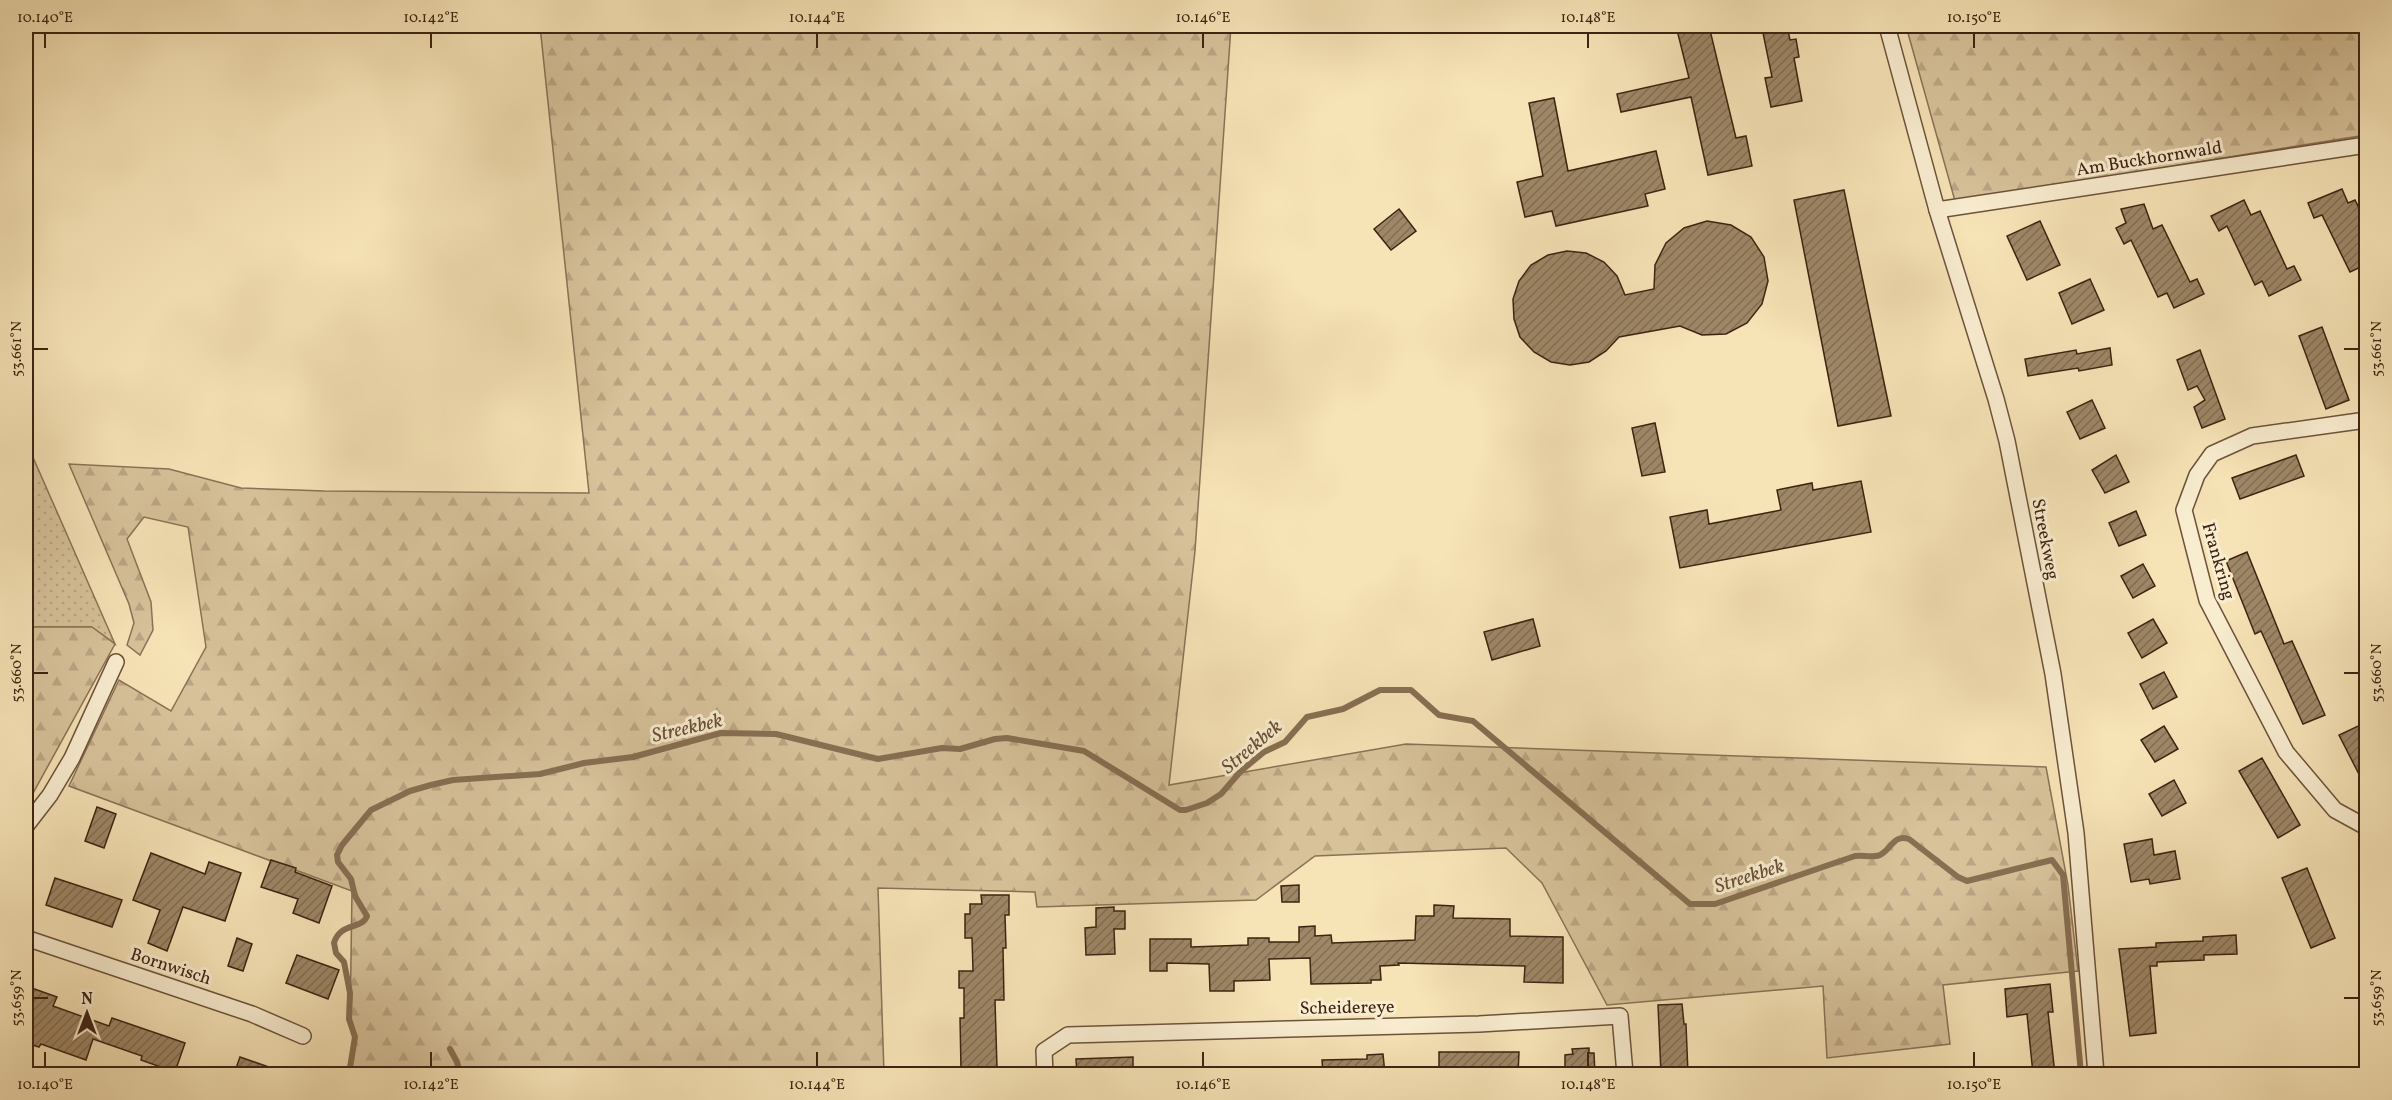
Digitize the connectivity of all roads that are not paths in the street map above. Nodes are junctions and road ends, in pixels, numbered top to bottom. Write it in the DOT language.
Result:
graph roads {
  1 [pos="1887,26"];
  2 [pos="2367,145"];
  3 [pos="1937,210"];
  4 [pos="2367,420"];
  5 [pos="116,662"];
  6 [pos="26,826"];
  7 [pos="2367,827"];
  8 [pos="26,938"];
  9 [pos="303,1036"];
  10 [pos="1045,1074"];
  11 [pos="1625,1074"];
  12 [pos="2096,1074"];
  1 -- 3 [label="street, Streekweg"];
  2 -- 3 [label="street, Am Buckhornwald"];
  3 -- 12 [label="street, Streekweg"];
  4 -- 7 [label="street, Frankring"];
  5 -- 6 [label="street"];
  8 -- 9 [label="street, Bornwisch"];
  10 -- 11 [label="street, Scheidereye"];
}
